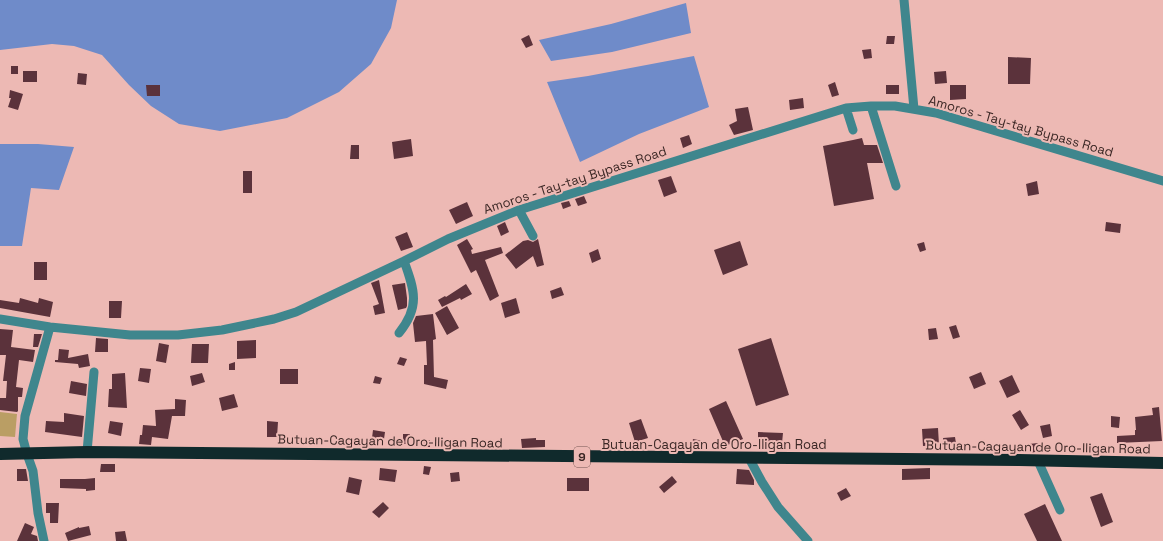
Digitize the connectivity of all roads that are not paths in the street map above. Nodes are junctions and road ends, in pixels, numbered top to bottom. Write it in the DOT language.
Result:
graph roads {
  1 [pos="904,0"];
  2 [pos="871,106"];
  3 [pos="846,108"];
  4 [pos="914,109"];
  5 [pos="853,130"];
  6 [pos="1163,180"];
  7 [pos="896,186"];
  8 [pos="519,210"];
  9 [pos="533,236"];
  10 [pos="404,261"];
  11 [pos="0,319"];
  12 [pos="50,327"];
  13 [pos="398,333"];
  14 [pos="94,372"];
  15 [pos="87,452"];
  16 [pos="0,454"];
  17 [pos="27,454"];
  18 [pos="749,458"];
  19 [pos="1038,461"];
  20 [pos="1142,463"];
  21 [pos="1163,463"];
  22 [pos="1163,469"];
  23 [pos="1060,510"];
  24 [pos="44,541"];
  25 [pos="808,541"];
  1 -- 4 [label="street"];
  2 -- 3 [label="street, Amoros - Tay-tay Bypass Road"];
  2 -- 4 [label="street, Amoros - Tay-tay Bypass Road"];
  2 -- 7 [label="street"];
  3 -- 5 [label="street"];
  3 -- 8 [label="street, Amoros - Tay-tay Bypass Road"];
  4 -- 6 [label="street, Amoros - Tay-tay Bypass Road"];
  8 -- 9 [label="street"];
  8 -- 10 [label="street, Amoros - Tay-tay Bypass Road"];
  10 -- 12 [label="street, Amoros - Tay-tay Bypass Road"];
  10 -- 13 [label="street"];
  11 -- 12 [label="street, Amoros - Tay-tay Bypass Road"];
  12 -- 17 [label="street"];
  14 -- 15 [label="street"];
  15 -- 17 [label="highway, Butuan-Cagayan de Oro-Iligan Road / 9"];
  15 -- 18 [label="highway, Butuan-Cagayan de Oro-Iligan Road / 9"];
  16 -- 17 [label="highway, Butuan-Cagayan de Oro-Iligan Road / 9"];
  17 -- 24 [label="street"];
  18 -- 19 [label="highway, Butuan-Cagayan de Oro-Iligan Road / 9"];
  18 -- 25 [label="street"];
  19 -- 20 [label="highway, Butuan-Cagayan de Oro-Iligan Road / 9"];
  19 -- 23 [label="street"];
  20 -- 21 [label="highway, Butuan-Cagayan de Oro-Iligan Road / 9"];
  20 -- 22 [label="street"];
}
